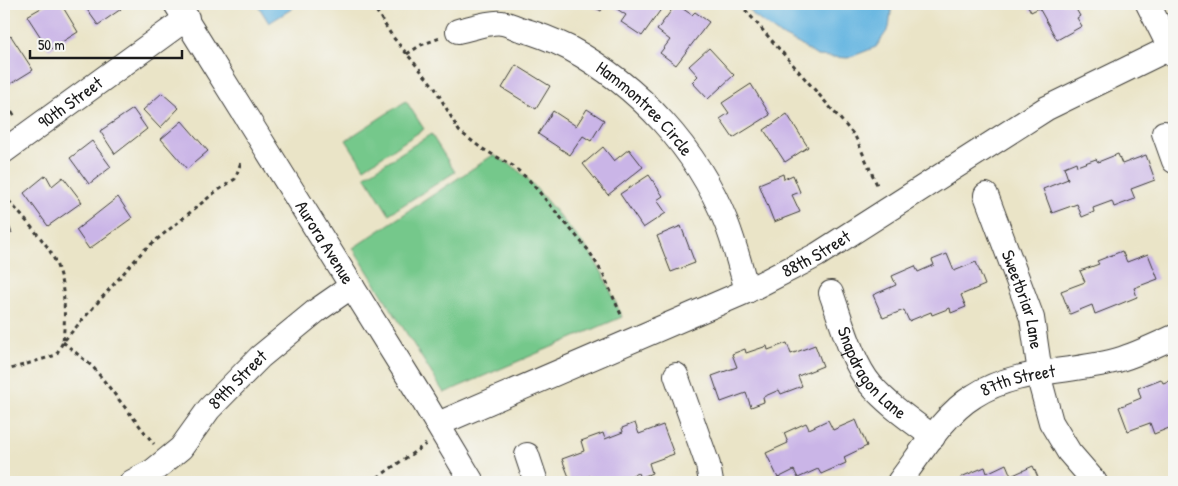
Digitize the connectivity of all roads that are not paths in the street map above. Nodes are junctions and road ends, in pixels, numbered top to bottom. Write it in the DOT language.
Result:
graph roads {
  1 [pos="1148,4"];
  2 [pos="181,11"];
  3 [pos="458,31"];
  4 [pos="1173,50"];
  5 [pos="1164,134"];
  6 [pos="4,151"];
  7 [pos="1174,161"];
  8 [pos="986,195"];
  9 [pos="352,286"];
  10 [pos="747,291"];
  11 [pos="832,293"];
  12 [pos="1174,337"];
  13 [pos="1038,374"];
  14 [pos="676,375"];
  15 [pos="432,434"];
  16 [pos="933,437"];
  17 [pos="527,456"];
  18 [pos="132,482"];
  19 [pos="472,482"];
  20 [pos="536,482"];
  21 [pos="711,482"];
  22 [pos="899,482"];
  23 [pos="1095,482"];
  1 -- 4 [label="street"];
  2 -- 6 [label="street, 90th Street"];
  2 -- 9 [label="street, Aurora Avenue"];
  3 -- 10 [label="street, Hammontree Circle"];
  4 -- 10 [label="street, 88th Street"];
  5 -- 7 [label="street"];
  8 -- 13 [label="street, Sweetbriar Lane"];
  9 -- 15 [label="street, Aurora Avenue"];
  9 -- 18 [label="street, 89th Street"];
  10 -- 15 [label="street, 88th Street"];
  11 -- 16 [label="street, Snapdragon Lane"];
  12 -- 13 [label="street, 87th Street"];
  13 -- 16 [label="street, 87th Street"];
  13 -- 23 [label="street, Sweetbriar Lane"];
  14 -- 21 [label="street"];
  15 -- 19 [label="street, Aurora Avenue"];
  16 -- 22 [label="street, 87th Street"];
  17 -- 20 [label="street"];
}
